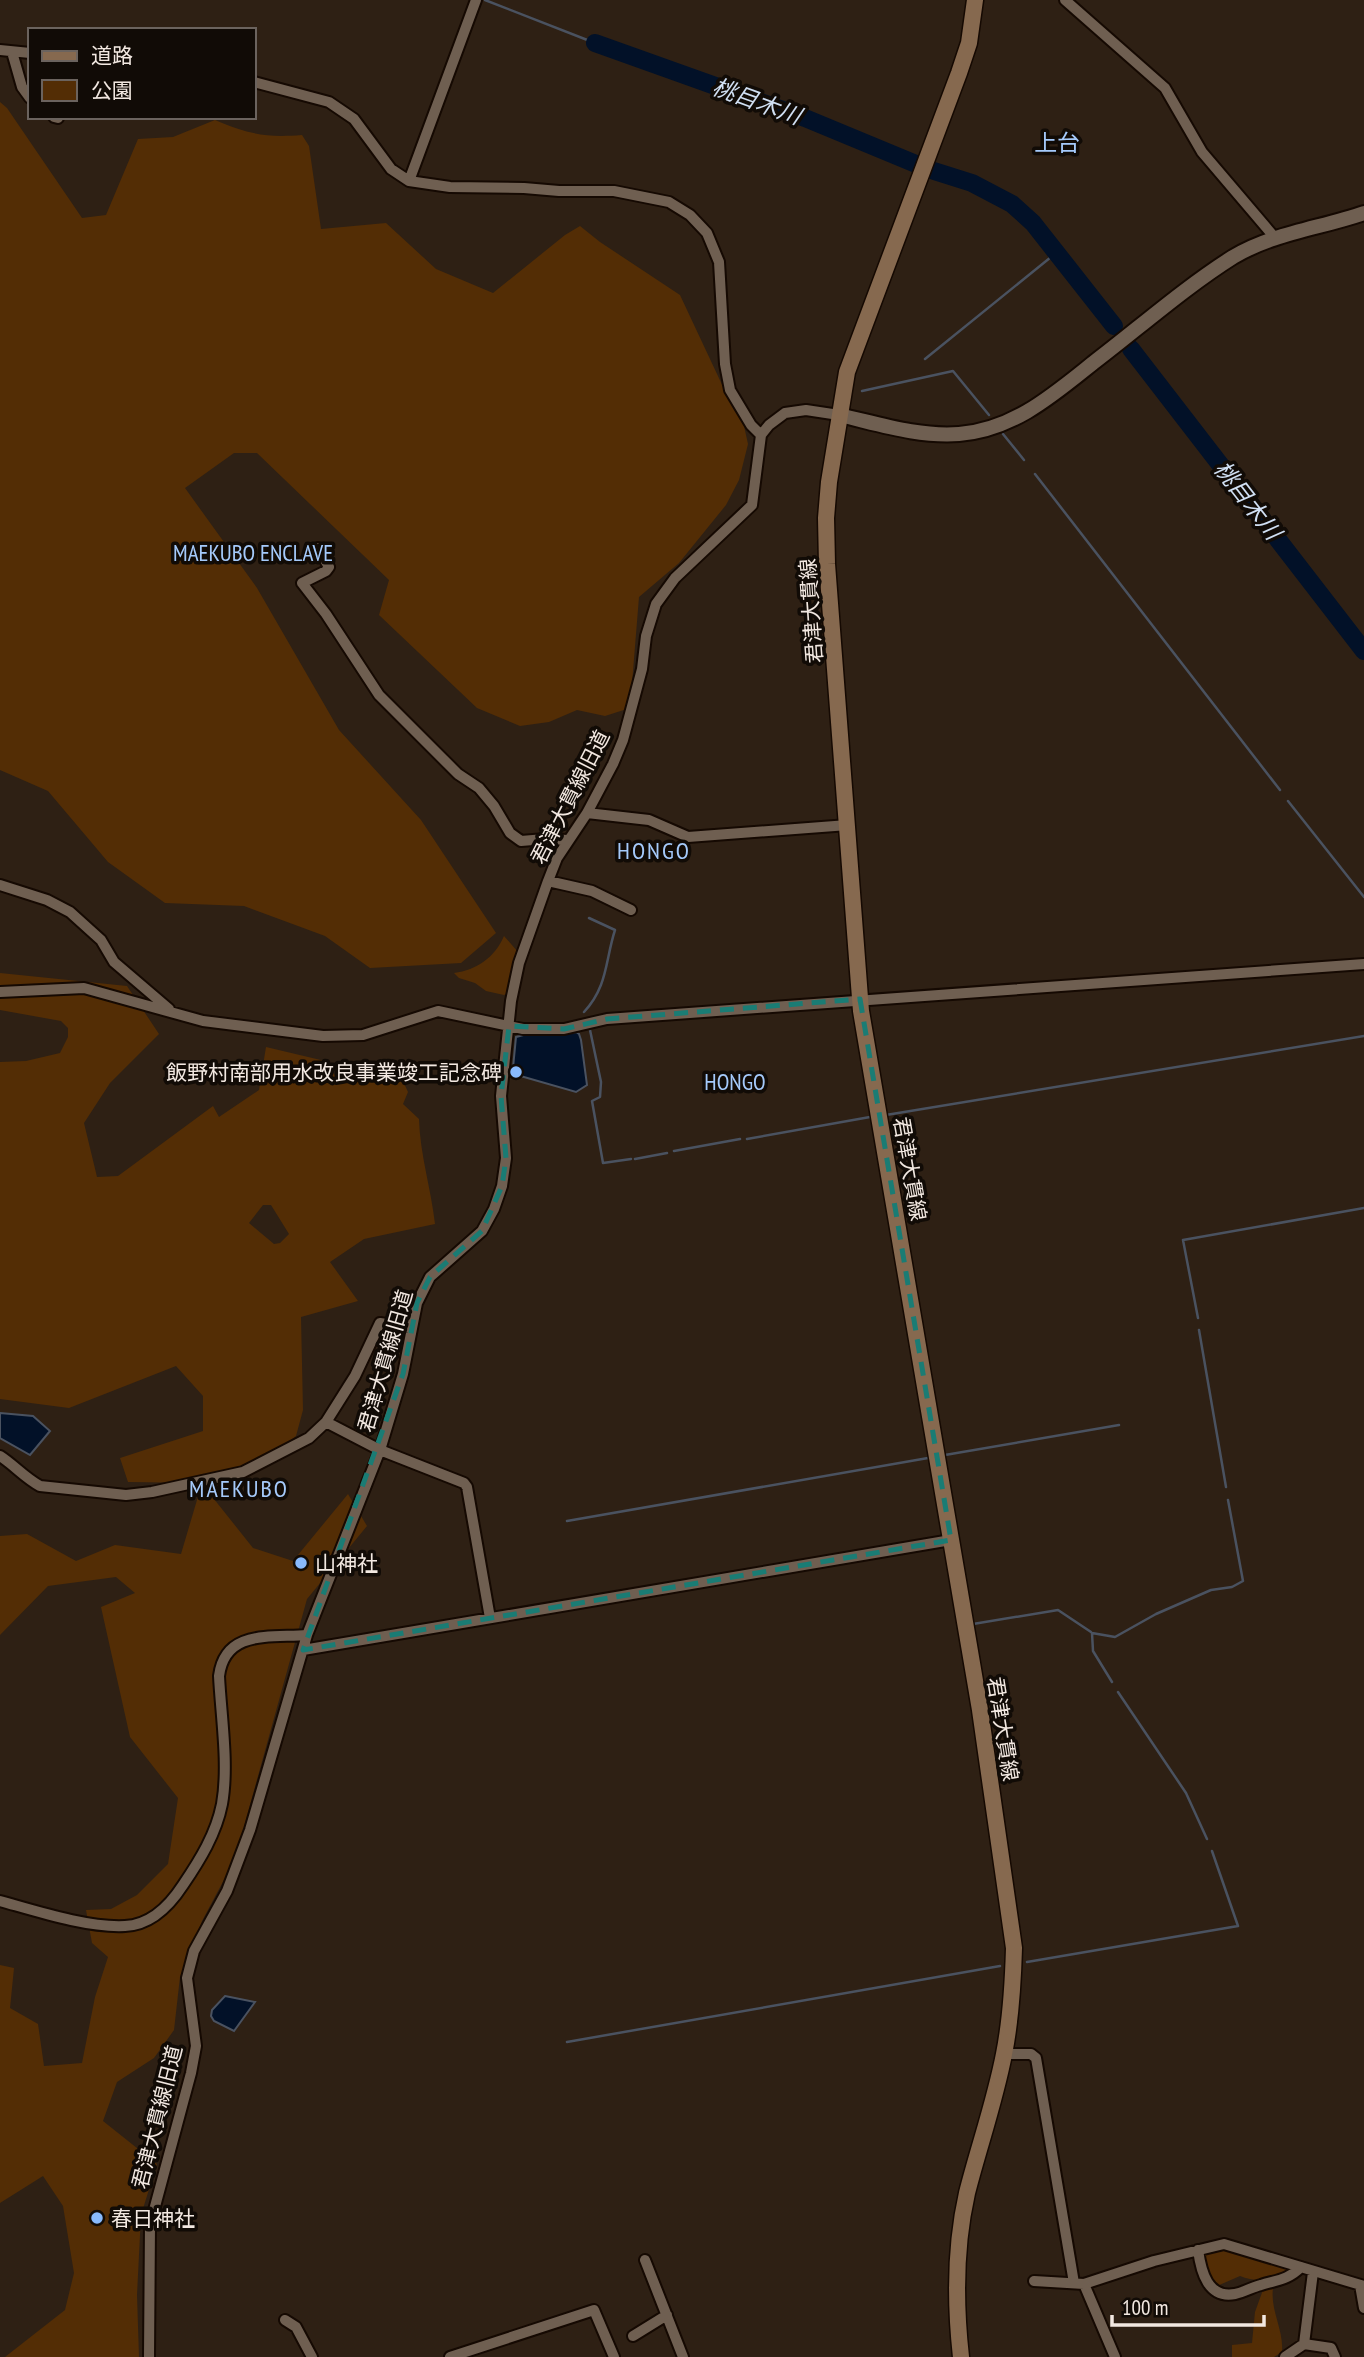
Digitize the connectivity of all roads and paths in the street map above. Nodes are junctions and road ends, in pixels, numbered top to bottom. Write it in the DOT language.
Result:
graph roads {
  1 [pos="975,0"];
  2 [pos="1065,0"];
  3 [pos="475,2"];
  4 [pos="0,50"];
  5 [pos="12,52"];
  6 [pos="28,53"];
  7 [pos="256,83"];
  8 [pos="28,96"];
  9 [pos="409,181"];
  10 [pos="1364,213"];
  11 [pos="1276,239"];
  12 [pos="839,415"];
  13 [pos="761,435"];
  14 [pos="318,548"];
  15 [pos="587,813"];
  16 [pos="848,825"];
  17 [pos="568,840"];
  18 [pos="548,881"];
  19 [pos="0,885"];
  20 [pos="631,910"];
  21 [pos="1364,964"];
  22 [pos="0,992"];
  23 [pos="860,999"];
  24 [pos="171,1011"];
  25 [pos="509,1026"];
  26 [pos="411,1328"];
  27 [pos="326,1422"];
  28 [pos="380,1450"];
  29 [pos="0,1456"];
  30 [pos="951,1540"];
  31 [pos="490,1618"];
  32 [pos="307,1635"];
  33 [pos="303,1650"];
  34 [pos="0,1901"];
  35 [pos="1004,2054"];
  36 [pos="1198,2250"];
  37 [pos="645,2260"];
  38 [pos="1301,2267"];
  39 [pos="1312,2272"];
  40 [pos="1034,2281"];
  41 [pos="1079,2283"];
  42 [pos="1362,2286"];
  43 [pos="1364,2308"];
  44 [pos="667,2315"];
  45 [pos="285,2320"];
  46 [pos="633,2336"];
  47 [pos="1304,2344"];
  48 [pos="149,2357"];
  49 [pos="312,2357"];
  50 [pos="450,2357"];
  51 [pos="614,2357"];
  52 [pos="683,2357"];
  53 [pos="961,2357"];
  54 [pos="1115,2357"];
  55 [pos="1285,2357"];
  56 [pos="1335,2357"];
  1 -- 12 [label="main road, 君津大貫線"];
  2 -- 11 [label="street"];
  3 -- 9 [label="street"];
  4 -- 5 [label="street"];
  5 -- 6 [label="street"];
  5 -- 8 [label="street"];
  7 -- 9 [label="street"];
  9 -- 13 [label="street"];
  10 -- 11 [label="street"];
  11 -- 12 [label="street"];
  12 -- 13 [label="street"];
  12 -- 16 [label="main road, 君津大貫線"];
  13 -- 15 [label="street, 君津大貫線旧道"];
  14 -- 17 [label="street"];
  15 -- 16 [label="street"];
  15 -- 17 [label="street, 君津大貫線旧道"];
  16 -- 23 [label="main road, 君津大貫線"];
  17 -- 18 [label="street, 君津大貫線旧道"];
  18 -- 20 [label="street"];
  18 -- 25 [label="street, 君津大貫線旧道"];
  19 -- 24 [label="street"];
  21 -- 23 [label="street"];
  22 -- 24 [label="street"];
  23 -- 25 [label="street"];
  23 -- 30 [label="main road, 君津大貫線"];
  24 -- 25 [label="street"];
  25 -- 26 [label="street, 君津大貫線旧道"];
  26 -- 27 [label="street"];
  26 -- 28 [label="street, 君津大貫線旧道"];
  27 -- 28 [label="street"];
  27 -- 29 [label="street"];
  28 -- 31 [label="street"];
  28 -- 32 [label="street, 君津大貫線旧道"];
  30 -- 31 [label="street"];
  30 -- 35 [label="main road, 君津大貫線"];
  31 -- 33 [label="street"];
  32 -- 33 [label="street, 君津大貫線旧道"];
  32 -- 34 [label="street"];
  33 -- 48 [label="street, 君津大貫線旧道"];
  35 -- 41 [label="street"];
  35 -- 53 [label="main road, 君津大貫線"];
  36 -- 38 [label="street"];
  36 -- 38 [label="street"];
  36 -- 41 [label="street"];
  37 -- 44 [label="street"];
  38 -- 39 [label="street"];
  39 -- 42 [label="street"];
  39 -- 47 [label="street"];
  40 -- 41 [label="street"];
  41 -- 54 [label="street"];
  42 -- 43 [label="street"];
  44 -- 46 [label="street"];
  44 -- 52 [label="street"];
  45 -- 49 [label="street"];
  47 -- 55 [label="street"];
  47 -- 56 [label="street"];
  50 -- 51 [label="street"];
}
